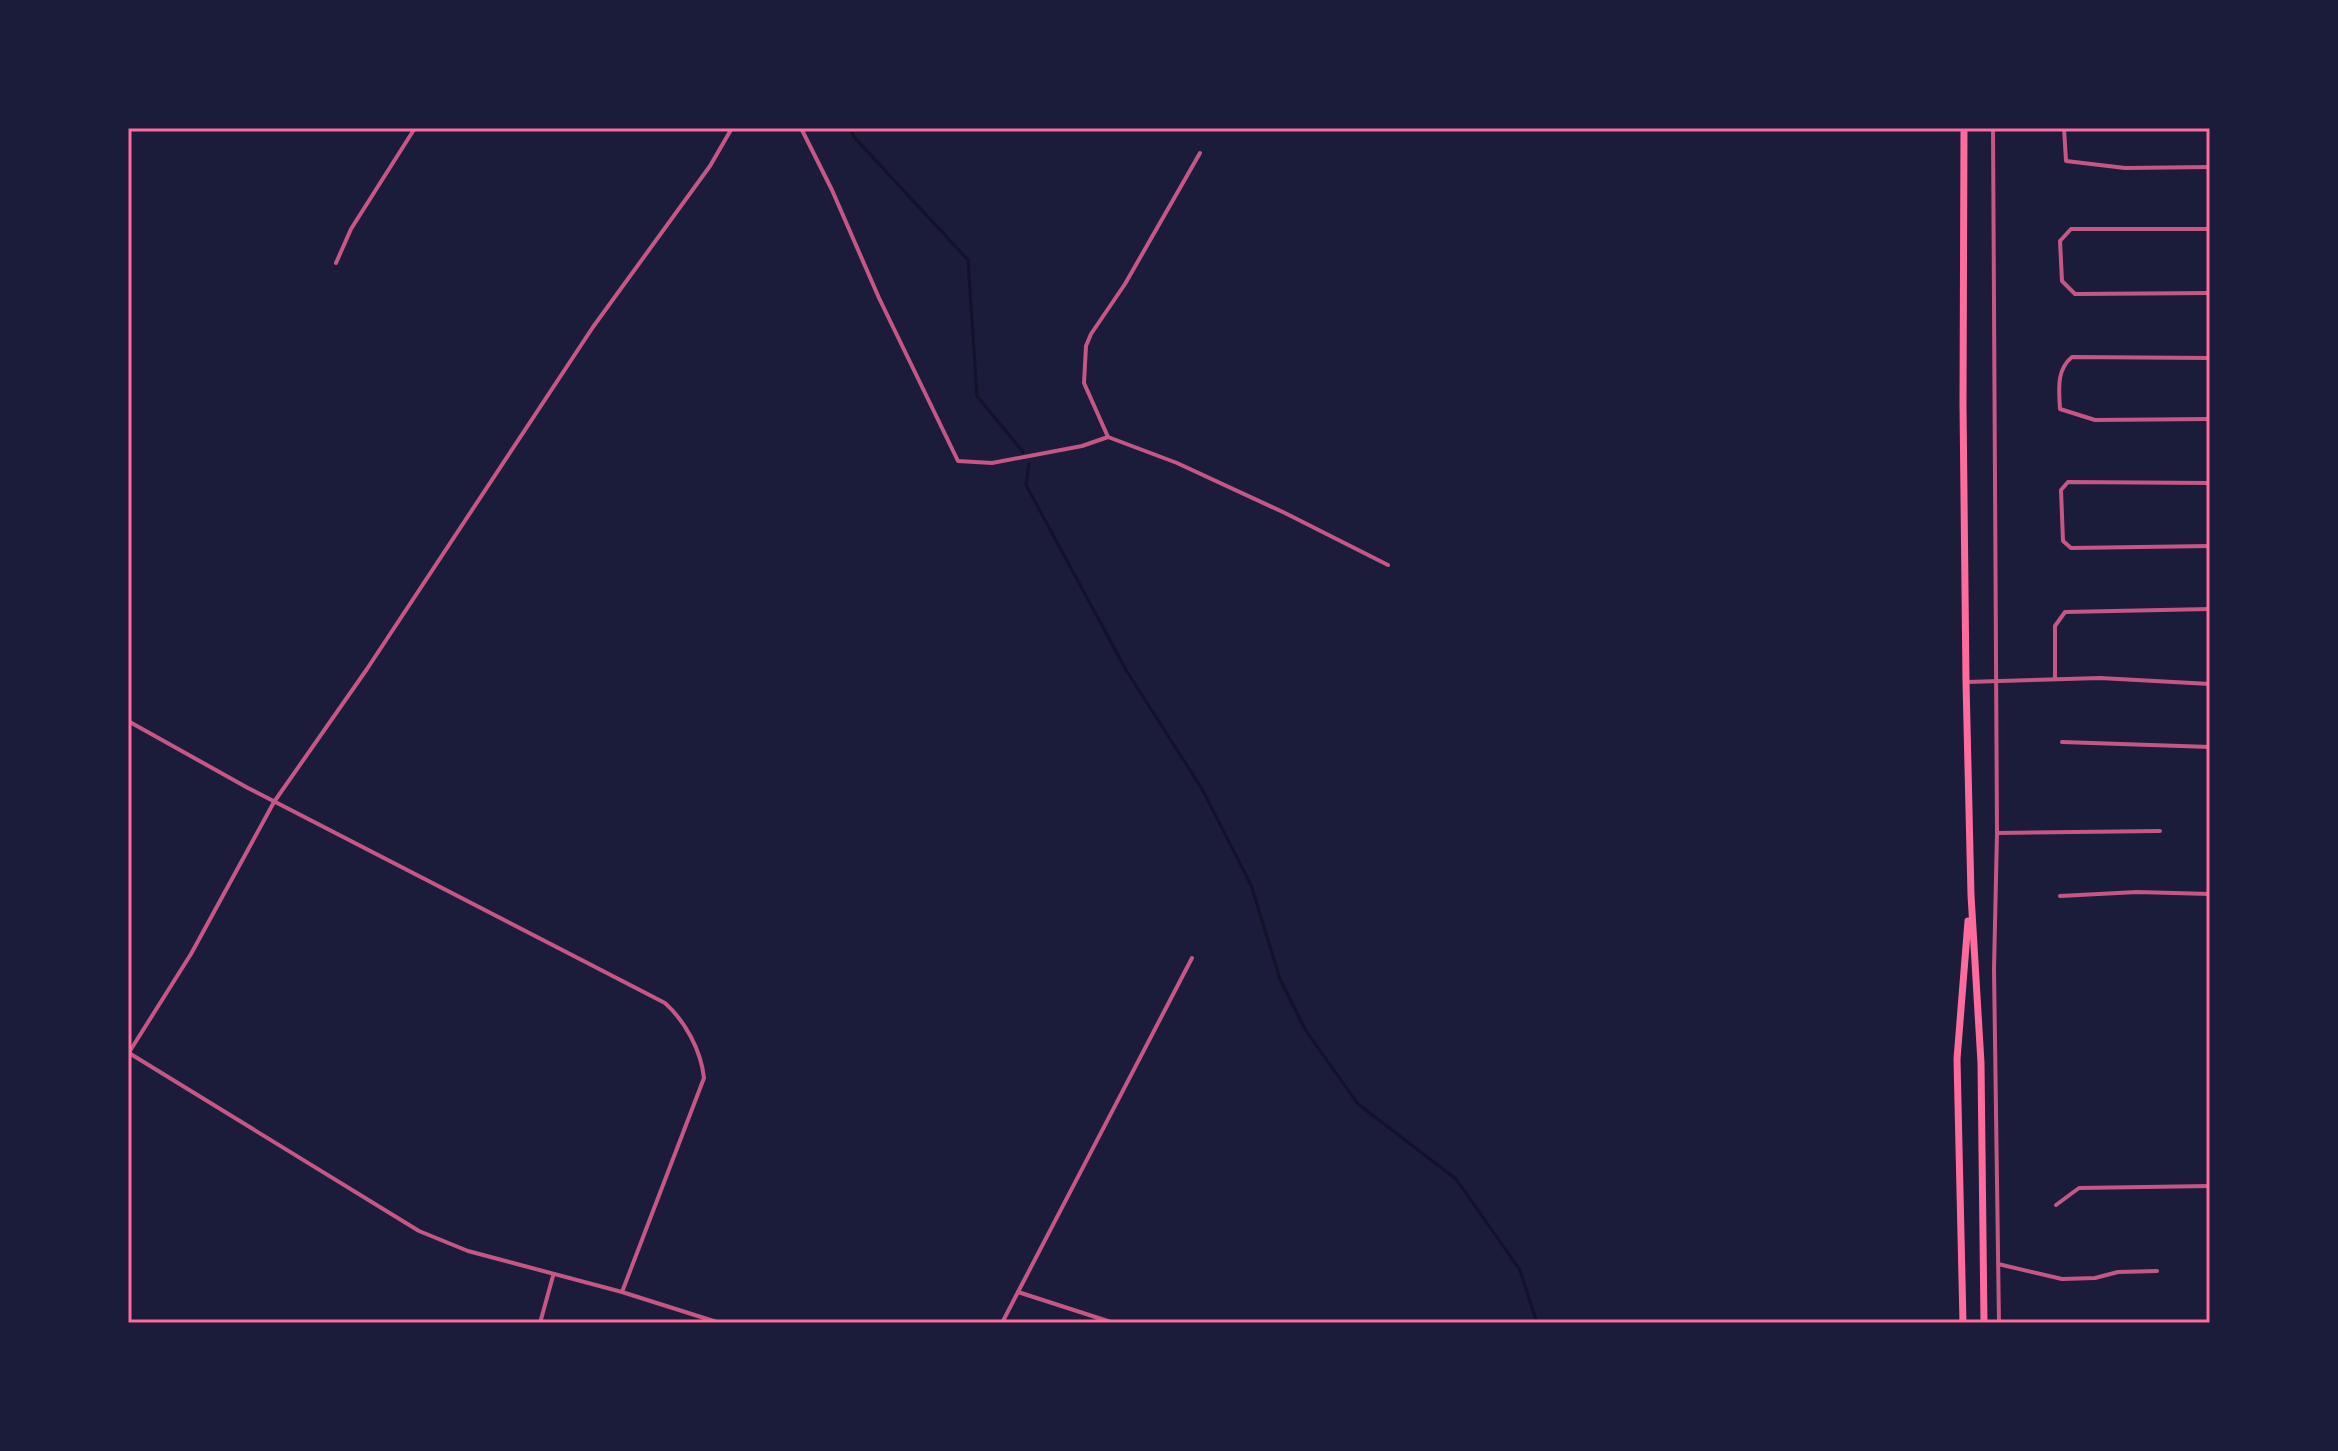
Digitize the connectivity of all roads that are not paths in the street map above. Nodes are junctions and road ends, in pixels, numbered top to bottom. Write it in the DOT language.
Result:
graph roads {
  1 [pos="415,128"];
  2 [pos="732,128"];
  3 [pos="801,128"];
  4 [pos="1964,128"];
  5 [pos="1993,128"];
  6 [pos="2064,128"];
  7 [pos="1200,153"];
  8 [pos="2210,167"];
  9 [pos="2210,229"];
  10 [pos="336,263"];
  11 [pos="2210,293"];
  12 [pos="2210,358"];
  13 [pos="2210,419"];
  14 [pos="1108,437"];
  15 [pos="2210,483"];
  16 [pos="2210,546"];
  17 [pos="1388,565"];
  18 [pos="2210,609"];
  19 [pos="2055,678"];
  20 [pos="1996,681"];
  21 [pos="1966,682"];
  22 [pos="2210,684"];
  23 [pos="128,721"];
  24 [pos="2062,742"];
  25 [pos="2210,747"];
  26 [pos="274,802"];
  27 [pos="2160,831"];
  28 [pos="1997,833"];
  29 [pos="2210,894"];
  30 [pos="1971,895"];
  31 [pos="2060,896"];
  32 [pos="1192,958"];
  33 [pos="128,1053"];
  34 [pos="2210,1186"];
  35 [pos="2056,1205"];
  36 [pos="1997,1264"];
  37 [pos="2157,1271"];
  38 [pos="553,1276"];
  39 [pos="622,1292"];
  40 [pos="1018,1292"];
  41 [pos="540,1323"];
  42 [pos="720,1323"];
  43 [pos="1002,1323"];
  44 [pos="1114,1323"];
  45 [pos="1963,1323"];
  46 [pos="1984,1323"];
  47 [pos="1999,1323"];
  1 -- 10 [label="street"];
  2 -- 26 [label="street"];
  3 -- 14 [label="street"];
  4 -- 21 [label="main road"];
  5 -- 20 [label="street"];
  6 -- 8 [label="street"];
  7 -- 14 [label="street"];
  9 -- 11 [label="street"];
  12 -- 13 [label="street"];
  14 -- 17 [label="street"];
  15 -- 16 [label="street"];
  18 -- 19 [label="street"];
  19 -- 20 [label="street"];
  19 -- 22 [label="street"];
  20 -- 21 [label="street"];
  20 -- 28 [label="street"];
  21 -- 30 [label="main road"];
  23 -- 26 [label="street"];
  24 -- 25 [label="street"];
  26 -- 33 [label="street"];
  26 -- 39 [label="street"];
  27 -- 28 [label="street"];
  28 -- 36 [label="street"];
  29 -- 31 [label="street"];
  30 -- 45 [label="main road"];
  30 -- 46 [label="main road"];
  32 -- 40 [label="street"];
  33 -- 38 [label="street"];
  34 -- 35 [label="street"];
  36 -- 37 [label="street"];
  36 -- 47 [label="street"];
  38 -- 39 [label="street"];
  38 -- 41 [label="street"];
  39 -- 42 [label="street"];
  40 -- 43 [label="street"];
  40 -- 44 [label="street"];
}
